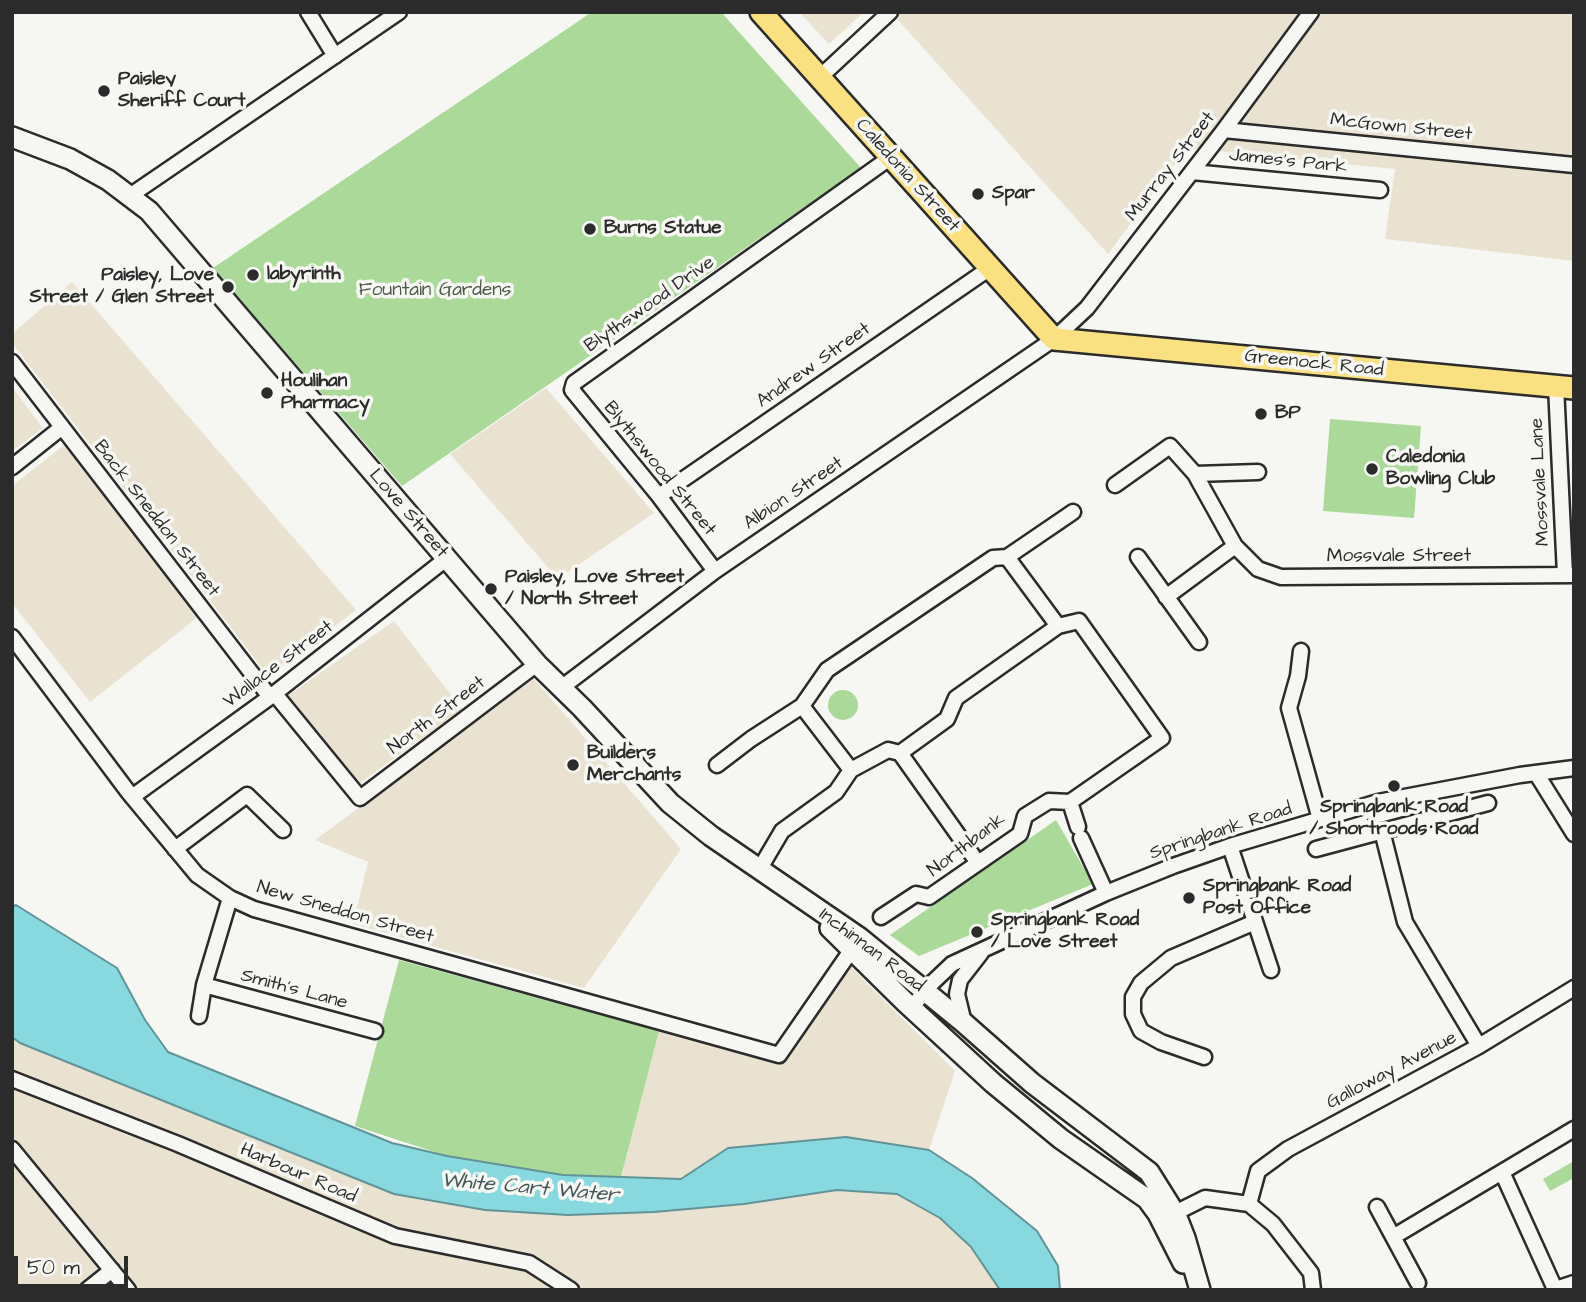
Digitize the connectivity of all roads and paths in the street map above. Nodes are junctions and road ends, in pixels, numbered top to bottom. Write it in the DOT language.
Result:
graph roads {
  1 [pos="308,12"];
  2 [pos="399,12"];
  3 [pos="761,12"];
  4 [pos="890,12"];
  5 [pos="1311,12"];
  6 [pos="335,56"];
  7 [pos="819,78"];
  8 [pos="1224,130"];
  9 [pos="13,138"];
  10 [pos="891,157"];
  11 [pos="1574,165"];
  12 [pos="1192,172"];
  13 [pos="1380,190"];
  14 [pos="131,195"];
  15 [pos="990,268"];
  16 [pos="1054,339"];
  17 [pos="12,362"];
  18 [pos="1565,387"];
  19 [pos="572,390"];
  20 [pos="61,428"];
  21 [pos="12,467"];
  22 [pos="1258,472"];
  23 [pos="1195,474"];
  24 [pos="1115,485"];
  25 [pos="659,496"];
  26 [pos="1073,512"];
  27 [pos="1235,546"];
  28 [pos="1007,557"];
  29 [pos="1138,557"];
  30 [pos="446,559"];
  31 [pos="715,571"];
  32 [pos="1569,575"];
  33 [pos="1166,597"];
  34 [pos="1058,626"];
  35 [pos="12,636"];
  36 [pos="1199,642"];
  37 [pos="1301,651"];
  38 [pos="537,664"];
  39 [pos="561,688"];
  40 [pos="272,696"];
  41 [pos="802,706"];
  42 [pos="900,753"];
  43 [pos="717,765"];
  44 [pos="1574,768"];
  45 [pos="850,770"];
  46 [pos="1536,773"];
  47 [pos="132,797"];
  48 [pos="360,798"];
  49 [pos="1070,803"];
  50 [pos="1488,803"];
  51 [pos="1320,819"];
  52 [pos="283,830"];
  53 [pos="1382,831"];
  54 [pos="1574,834"];
  55 [pos="1230,846"];
  56 [pos="175,849"];
  57 [pos="1316,849"];
  58 [pos="978,863"];
  59 [pos="759,870"];
  60 [pos="1106,893"];
  61 [pos="230,898"];
  62 [pos="800,898"];
  63 [pos="881,917"];
  64 [pos="1255,922"];
  65 [pos="855,943"];
  66 [pos="985,949"];
  67 [pos="1271,970"];
  68 [pos="204,985"];
  69 [pos="1574,988"];
  70 [pos="925,991"];
  71 [pos="912,1007"];
  72 [pos="199,1016"];
  73 [pos="964,1023"];
  74 [pos="375,1031"];
  75 [pos="1479,1046"];
  76 [pos="1204,1057"];
  77 [pos="12,1079"];
  78 [pos="1574,1129"];
  79 [pos="12,1149"];
  80 [pos="1502,1172"];
  81 [pos="1249,1204"];
  82 [pos="1377,1207"];
  83 [pos="1169,1217"];
  84 [pos="1393,1237"];
  85 [pos="112,1270"];
  86 [pos="1418,1283"];
  87 [pos="1574,1283"];
  88 [pos="1554,1289"];
  89 [pos="88,1290"];
  90 [pos="128,1290"];
  91 [pos="571,1290"];
  92 [pos="1198,1290"];
  93 [pos="1313,1290"];
  1 -- 6 [label="street"];
  2 -- 6 [label="street"];
  3 -- 7 [label="main road, Caledonia Street"];
  4 -- 7 [label="street"];
  5 -- 8 [label="street, Murray Street"];
  6 -- 14 [label="street"];
  7 -- 10 [label="main road, Caledonia Street"];
  8 -- 11 [label="street, McGown Street"];
  8 -- 12 [label="street, Murray Street"];
  9 -- 14 [label="street, Love Street"];
  10 -- 15 [label="main road, Caledonia Street"];
  10 -- 19 [label="street, Blythswood Drive"];
  12 -- 13 [label="street, James's Park"];
  12 -- 16 [label="street, Murray Street"];
  14 -- 30 [label="street, Love Street"];
  15 -- 16 [label="main road, Caledonia Street"];
  15 -- 25 [label="street, Andrew Street"];
  16 -- 18 [label="main road, Greenock Road"];
  16 -- 31 [label="street, Albion Street"];
  17 -- 20 [label="street, Back Sneddon Street"];
  18 -- 32 [label="street, Mossvale Lane"];
  19 -- 25 [label="street, Blythswood Street"];
  20 -- 21 [label="street"];
  20 -- 40 [label="street, Back Sneddon Street"];
  22 -- 23 [label="street"];
  23 -- 24 [label="street, Mossvale Street"];
  23 -- 27 [label="street, Mossvale Street"];
  25 -- 31 [label="street, Blythswood Street"];
  26 -- 28 [label="street"];
  27 -- 32 [label="street, Mossvale Street"];
  27 -- 33 [label="street"];
  28 -- 34 [label="street"];
  28 -- 41 [label="street"];
  29 -- 33 [label="street"];
  30 -- 38 [label="street, Love Street"];
  30 -- 40 [label="street, Wallace Street"];
  31 -- 39 [label="street, Albion Street"];
  33 -- 36 [label="street"];
  34 -- 42 [label="street"];
  34 -- 49 [label="street"];
  35 -- 47 [label="street, New Sneddon Street"];
  37 -- 51 [label="street"];
  38 -- 39 [label="street, Love Street"];
  38 -- 48 [label="street, North Street"];
  39 -- 59 [label="street, Love Street"];
  40 -- 47 [label="street, Wallace Street"];
  40 -- 48 [label="street, Back Sneddon Street"];
  41 -- 43 [label="street"];
  41 -- 45 [label="street"];
  42 -- 45 [label="street"];
  42 -- 58 [label="street"];
  44 -- 46 [label="street, Springbank Road"];
  45 -- 59 [label="street"];
  46 -- 51 [label="street, Springbank Road"];
  46 -- 54 [label="street"];
  47 -- 56 [label="street, New Sneddon Street"];
  49 -- 58 [label="street, Northbank"];
  49 -- 60 [label="street"];
  50 -- 53 [label="street"];
  51 -- 55 [label="street, Springbank Road"];
  52 -- 56 [label="street"];
  53 -- 57 [label="street"];
  53 -- 75 [label="street"];
  55 -- 60 [label="street, Springbank Road"];
  55 -- 64 [label="street"];
  56 -- 61 [label="street, New Sneddon Street"];
  58 -- 63 [label="street, Northbank"];
  59 -- 62 [label="street, Love Street"];
  60 -- 66 [label="street, Springbank Road"];
  61 -- 65 [label="street, New Sneddon Street"];
  61 -- 68 [label="street"];
  62 -- 65 [label="street, Inchinnan Road"];
  64 -- 67 [label="street"];
  64 -- 76 [label="street"];
  65 -- 70 [label="street, Inchinnan Road"];
  65 -- 71 [label="street, Inchinnan Road"];
  66 -- 70 [label="street, Springbank Road"];
  66 -- 73 [label="street"];
  68 -- 72 [label="street"];
  68 -- 74 [label="street, Smith's Lane"];
  69 -- 75 [label="street, Galloway Avenue"];
  70 -- 71 [label="street, Springbank Road"];
  70 -- 73 [label="street, Inchinnan Road"];
  71 -- 83 [label="street, Inchinnan Road"];
  73 -- 83 [label="street, Inchinnan Road"];
  75 -- 81 [label="street, Galloway Avenue"];
  77 -- 91 [label="street, Harbour Road"];
  78 -- 80 [label="street"];
  79 -- 85 [label="street"];
  80 -- 84 [label="street"];
  80 -- 88 [label="street"];
  81 -- 83 [label="street"];
  81 -- 93 [label="street"];
  82 -- 84 [label="street"];
  83 -- 92 [label="street, Inchinnan Road"];
  84 -- 86 [label="street"];
  85 -- 89 [label="street"];
  85 -- 90 [label="street"];
  87 -- 88 [label="street"];
}
